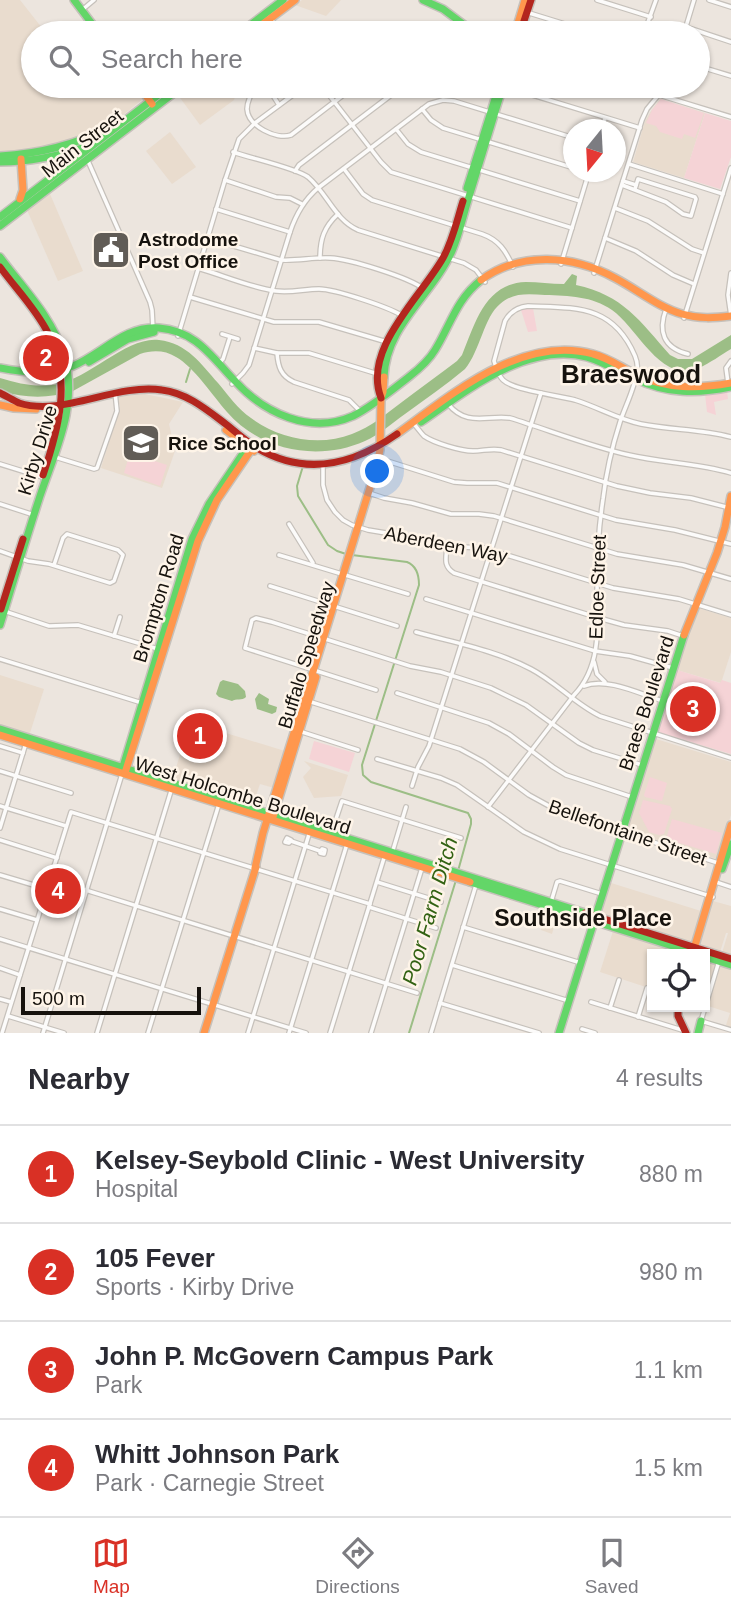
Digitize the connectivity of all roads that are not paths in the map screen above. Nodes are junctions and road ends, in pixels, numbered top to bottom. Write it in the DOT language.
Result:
graph roads {
  1 [pos="74,0"];
  2 [pos="94,0"];
  3 [pos="283,0"];
  4 [pos="295,0"];
  5 [pos="423,0"];
  6 [pos="525,0"];
  7 [pos="531,0"];
  8 [pos="597,0"];
  9 [pos="656,0"];
  10 [pos="694,0"];
  11 [pos="709,0"];
  12 [pos="731,7"];
  13 [pos="81,10"];
  14 [pos="524,11"];
  15 [pos="269,16"];
  16 [pos="651,17"];
  17 [pos="90,21"];
  18 [pos="261,21"];
  19 [pos="264,21"];
  20 [pos="273,21"];
  21 [pos="460,21"];
  22 [pos="521,21"];
  23 [pos="556,21"];
  24 [pos="649,21"];
  25 [pos="688,21"];
  26 [pos="710,35"];
  27 [pos="731,42"];
  28 [pos="710,70"];
  29 [pos="731,76"];
  30 [pos="148,98"];
  31 [pos="158,98"];
  32 [pos="162,98"];
  33 [pos="250,98"];
  34 [pos="275,98"];
  35 [pos="289,98"];
  36 [pos="331,98"];
  37 [pos="339,98"];
  38 [pos="387,98"];
  39 [pos="497,98"];
  40 [pos="541,98"];
  41 [pos="656,98"];
  42 [pos="669,98"];
  43 [pos="334,102"];
  44 [pos="152,104"];
  45 [pos="279,105"];
  46 [pos="422,109"];
  47 [pos="492,113"];
  48 [pos="605,117"];
  49 [pos="731,117"];
  50 [pos="255,123"];
  51 [pos="352,125"];
  52 [pos="119,126"];
  53 [pos="640,128"];
  54 [pos="396,129"];
  55 [pos="118,135"];
  56 [pos="563,135"];
  57 [pos="484,141"];
  58 [pos="98,143"];
  59 [pos="370,148"];
  60 [pos="71,149"];
  61 [pos="233,152"];
  62 [pos="0,156"];
  63 [pos="85,156"];
  64 [pos="20,158"];
  65 [pos="0,162"];
  66 [pos="629,164"];
  67 [pos="563,165"];
  68 [pos="731,168"];
  69 [pos="344,169"];
  70 [pos="475,169"];
  71 [pos="295,171"];
  72 [pos="21,178"];
  73 [pos="225,180"];
  74 [pos="585,182"];
  75 [pos="623,183"];
  76 [pos="635,187"];
  77 [pos="318,188"];
  78 [pos="723,194"];
  79 [pos="466,196"];
  80 [pos="19,201"];
  81 [pos="580,201"];
  82 [pos="303,205"];
  83 [pos="615,208"];
  84 [pos="216,209"];
  85 [pos="338,214"];
  86 [pos="0,216"];
  87 [pos="0,226"];
  88 [pos="457,226"];
  89 [pos="572,228"];
  90 [pos="290,232"];
  91 [pos="207,238"];
  92 [pos="605,238"];
  93 [pos="704,253"];
  94 [pos="0,257"];
  95 [pos="320,258"];
  96 [pos="446,258"];
  97 [pos="281,260"];
  98 [pos="562,262"];
  99 [pos="512,266"];
  100 [pos="0,267"];
  101 [pos="198,268"];
  102 [pos="595,271"];
  103 [pos="731,274"];
  104 [pos="14,280"];
  105 [pos="484,280"];
  106 [pos="730,281"];
  107 [pos="694,284"];
  108 [pos="424,289"];
  109 [pos="272,291"];
  110 [pos="190,297"];
  111 [pos="666,310"];
  112 [pos="403,317"];
  113 [pos="684,317"];
  114 [pos="731,318"];
  115 [pos="263,320"];
  116 [pos="153,330"];
  117 [pos="222,334"];
  118 [pos="178,335"];
  119 [pos="230,337"];
  120 [pos="238,339"];
  121 [pos="388,343"];
  122 [pos="254,348"];
  123 [pos="278,353"];
  124 [pos="688,354"];
  125 [pos="731,361"];
  126 [pos="220,362"];
  127 [pos="0,368"];
  128 [pos="498,371"];
  129 [pos="65,372"];
  130 [pos="380,375"];
  131 [pos="636,377"];
  132 [pos="234,383"];
  133 [pos="730,385"];
  134 [pos="387,389"];
  135 [pos="0,393"];
  136 [pos="541,393"];
  137 [pos="115,394"];
  138 [pos="731,397"];
  139 [pos="381,400"];
  140 [pos="446,402"];
  141 [pos="65,403"];
  142 [pos="0,405"];
  143 [pos="371,409"];
  144 [pos="360,411"];
  145 [pos="380,413"];
  146 [pos="621,418"];
  147 [pos="414,424"];
  148 [pos="531,424"];
  149 [pos="380,435"];
  150 [pos="731,437"];
  151 [pos="389,439"];
  152 [pos="54,442"];
  153 [pos="251,446"];
  154 [pos="380,448"];
  155 [pos="612,450"];
  156 [pos="521,456"];
  157 [pos="55,457"];
  158 [pos="369,457"];
  159 [pos="379,460"];
  160 [pos="0,464"];
  161 [pos="323,467"];
  162 [pos="731,473"];
  163 [pos="44,478"];
  164 [pos="605,482"];
  165 [pos="511,487"];
  166 [pos="370,494"];
  167 [pos="731,496"];
  168 [pos="0,504"];
  169 [pos="730,508"];
  170 [pos="32,515"];
  171 [pos="600,515"];
  172 [pos="501,518"];
  173 [pos="289,524"];
  174 [pos="360,528"];
  175 [pos="721,540"];
  176 [pos="731,544"];
  177 [pos="447,547"];
  178 [pos="597,549"];
  179 [pos="491,550"];
  180 [pos="0,551"];
  181 [pos="279,555"];
  182 [pos="19,557"];
  183 [pos="54,565"];
  184 [pos="315,565"];
  185 [pos="710,573"];
  186 [pos="346,574"];
  187 [pos="731,579"];
  188 [pos="481,581"];
  189 [pos="597,583"];
  190 [pos="270,586"];
  191 [pos="5,592"];
  192 [pos="408,594"];
  193 [pos="426,599"];
  194 [pos="696,604"];
  195 [pos="336,606"];
  196 [pos="1,611"];
  197 [pos="471,612"];
  198 [pos="731,615"];
  199 [pos="120,617"];
  200 [pos="598,618"];
  201 [pos="0,625"];
  202 [pos="397,626"];
  203 [pos="416,632"];
  204 [pos="114,636"];
  205 [pos="684,636"];
  206 [pos="326,639"];
  207 [pos="461,644"];
  208 [pos="161,650"];
  209 [pos="595,651"];
  210 [pos="0,659"];
  211 [pos="593,660"];
  212 [pos="673,668"];
  213 [pos="316,671"];
  214 [pos="452,675"];
  215 [pos="605,682"];
  216 [pos="582,687"];
  217 [pos="376,690"];
  218 [pos="397,693"];
  219 [pos="572,697"];
  220 [pos="306,701"];
  221 [pos="663,701"];
  222 [pos="144,704"];
  223 [pos="441,708"];
  224 [pos="552,724"];
  225 [pos="0,729"];
  226 [pos="299,731"];
  227 [pos="653,733"];
  228 [pos="0,735"];
  229 [pos="27,740"];
  230 [pos="431,740"];
  231 [pos="0,746"];
  232 [pos="358,750"];
  233 [pos="532,751"];
  234 [pos="23,753"];
  235 [pos="731,758"];
  236 [pos="377,759"];
  237 [pos="642,765"];
  238 [pos="285,769"];
  239 [pos="0,771"];
  240 [pos="417,771"];
  241 [pos="124,772"];
  242 [pos="16,776"];
  243 [pos="509,780"];
  244 [pos="412,786"];
  245 [pos="174,787"];
  246 [pos="71,793"];
  247 [pos="632,797"];
  248 [pos="220,801"];
  249 [pos="0,806"];
  250 [pos="406,807"];
  251 [pos="488,807"];
  252 [pos="6,808"];
  253 [pos="271,817"];
  254 [pos="402,820"];
  255 [pos="108,823"];
  256 [pos="731,825"];
  257 [pos="66,826"];
  258 [pos="0,828"];
  259 [pos="311,830"];
  260 [pos="621,832"];
  261 [pos="331,836"];
  262 [pos="157,838"];
  263 [pos="461,838"];
  264 [pos="0,840"];
  265 [pos="291,841"];
  266 [pos="348,842"];
  267 [pos="306,846"];
  268 [pos="729,847"];
  269 [pos="320,851"];
  270 [pos="204,853"];
  271 [pos="388,855"];
  272 [pos="57,858"];
  273 [pos="721,864"];
  274 [pos="422,865"];
  275 [pos="611,865"];
  276 [pos="255,868"];
  277 [pos="0,875"];
  278 [pos="50,879"];
  279 [pos="295,881"];
  280 [pos="377,882"];
  281 [pos="715,882"];
  282 [pos="477,883"];
  283 [pos="731,887"];
  284 [pos="47,889"];
  285 [pos="87,891"];
  286 [pos="333,892"];
  287 [pos="414,894"];
  288 [pos="602,894"];
  289 [pos="711,896"];
  290 [pos="441,902"];
  291 [pos="540,902"];
  292 [pos="551,902"];
  293 [pos="136,906"];
  294 [pos="370,906"];
  295 [pos="0,909"];
  296 [pos="406,919"];
  297 [pos="594,919"];
  298 [pos="37,920"];
  299 [pos="183,920"];
  300 [pos="463,927"];
  301 [pos="436,928"];
  302 [pos="234,936"];
  303 [pos="0,939"];
  304 [pos="29,947"];
  305 [pos="274,948"];
  306 [pos="687,949"];
  307 [pos="696,949"];
  308 [pos="710,956"];
  309 [pos="710,958"];
  310 [pos="66,959"];
  311 [pos="720,959"];
  312 [pos="731,959"];
  313 [pos="312,960"];
  314 [pos="581,963"];
  315 [pos="452,965"];
  316 [pos="731,965"];
  317 [pos="0,968"];
  318 [pos="349,972"];
  319 [pos="115,974"];
  320 [pos="20,975"];
  321 [pos="619,980"];
  322 [pos="387,983"];
  323 [pos="647,988"];
  324 [pos="162,989"];
  325 [pos="417,993"];
  326 [pos="0,999"];
  327 [pos="569,1001"];
  328 [pos="12,1002"];
  329 [pos="591,1002"];
  330 [pos="440,1003"];
  331 [pos="213,1004"];
  332 [pos="610,1008"];
  333 [pos="678,1012"];
  334 [pos="8,1016"];
  335 [pos="253,1017"];
  336 [pos="638,1017"];
  337 [pos="701,1021"];
  338 [pos="45,1027"];
  339 [pos="582,1029"];
  340 [pos="731,1030"];
  341 [pos="290,1031"];
  342 [pos="686,1031"];
  343 [pos="2,1033"];
  344 [pos="43,1033"];
  345 [pos="64,1033"];
  346 [pos="96,1033"];
  347 [pos="148,1033"];
  348 [pos="204,1033"];
  349 [pos="248,1033"];
  350 [pos="306,1033"];
  351 [pos="330,1033"];
  352 [pos="371,1033"];
  353 [pos="431,1033"];
  354 [pos="538,1033"];
  355 [pos="559,1033"];
  356 [pos="595,1033"];
  357 [pos="698,1033"];
  1 -- 13 [label="main road"];
  2 -- 13 [label="street"];
  3 -- 15 [label="main road"];
  4 -- 15 [label="main road"];
  5 -- 21 [label="main road"];
  6 -- 14 [label="main road"];
  7 -- 14 [label="main road"];
  8 -- 16 [label="street"];
  9 -- 16 [label="street"];
  10 -- 25 [label="street"];
  11 -- 12 [label="street"];
  13 -- 17 [label="main road"];
  14 -- 22 [label="main road"];
  14 -- 23 [label="street"];
  15 -- 18 [label="main road"];
  15 -- 19 [label="main road"];
  15 -- 20 [label="street"];
  16 -- 24 [label="street"];
  26 -- 27 [label="street"];
  28 -- 29 [label="street"];
  30 -- 44 [label="main road"];
  31 -- 44 [label="main road, Main Street"];
  32 -- 44 [label="main road, Main Street"];
  33 -- 50 [label="street"];
  34 -- 45 [label="street"];
  35 -- 45 [label="street"];
  36 -- 43 [label="street"];
  37 -- 43 [label="street"];
  38 -- 51 [label="street"];
  39 -- 47 [label="main road, Buffalo Speedway"];
  40 -- 48 [label="street"];
  41 -- 53 [label="street"];
  42 -- 49 [label="street"];
  43 -- 50 [label="street"];
  43 -- 51 [label="street"];
  44 -- 52 [label="main road, Main Street"];
  44 -- 55 [label="main road, Main Street"];
  45 -- 50 [label="street"];
  46 -- 47 [label="street"];
  46 -- 54 [label="street"];
  46 -- 57 [label="street"];
  47 -- 56 [label="street"];
  47 -- 57 [label="main road, Buffalo Speedway"];
  48 -- 53 [label="street"];
  50 -- 61 [label="street"];
  51 -- 59 [label="street"];
  51 -- 71 [label="street"];
  52 -- 58 [label="main road, Main Street"];
  52 -- 60 [label="main road"];
  53 -- 66 [label="street"];
  54 -- 59 [label="street"];
  54 -- 70 [label="street"];
  55 -- 58 [label="main road"];
  55 -- 63 [label="main road, Main Street"];
  57 -- 67 [label="street"];
  57 -- 70 [label="main road, Buffalo Speedway"];
  58 -- 60 [label="main road"];
  58 -- 63 [label="main road, Main Street"];
  59 -- 69 [label="street"];
  59 -- 79 [label="street"];
  60 -- 64 [label="main road"];
  61 -- 71 [label="street"];
  61 -- 73 [label="street"];
  62 -- 64 [label="main road"];
  63 -- 80 [label="main road, Main Street"];
  63 -- 87 [label="main road, Main Street"];
  63 -- 116 [label="street"];
  64 -- 65 [label="main road"];
  64 -- 72 [label="main road"];
  65 -- 72 [label="main road"];
  66 -- 75 [label="street"];
  66 -- 78 [label="street"];
  68 -- 78 [label="street"];
  69 -- 77 [label="street"];
  69 -- 88 [label="street"];
  70 -- 79 [label="main road, Buffalo Speedway"];
  70 -- 81 [label="street"];
  71 -- 77 [label="street"];
  72 -- 80 [label="main road"];
  73 -- 82 [label="street"];
  73 -- 84 [label="street"];
  74 -- 81 [label="street"];
  75 -- 76 [label="street"];
  75 -- 83 [label="street"];
  76 -- 76 [label="street"];
  77 -- 82 [label="street"];
  77 -- 85 [label="street"];
  78 -- 93 [label="street"];
  79 -- 88 [label="main road, Buffalo Speedway"];
  79 -- 89 [label="street"];
  80 -- 86 [label="main road, Main Street"];
  81 -- 89 [label="street"];
  82 -- 90 [label="street"];
  83 -- 92 [label="street"];
  83 -- 93 [label="street"];
  84 -- 90 [label="street"];
  84 -- 91 [label="street"];
  85 -- 95 [label="street"];
  85 -- 96 [label="street"];
  88 -- 96 [label="main road, Buffalo Speedway"];
  88 -- 99 [label="street"];
  89 -- 98 [label="street"];
  90 -- 97 [label="street"];
  91 -- 97 [label="street"];
  91 -- 101 [label="street"];
  92 -- 102 [label="street"];
  92 -- 107 [label="street"];
  93 -- 107 [label="street"];
  94 -- 104 [label="main road, Kirby Drive"];
  95 -- 97 [label="street"];
  95 -- 108 [label="street"];
  96 -- 105 [label="street"];
  96 -- 108 [label="main road, Buffalo Speedway"];
  97 -- 109 [label="street"];
  98 -- 99 [label="main road"];
  98 -- 102 [label="main road"];
  99 -- 105 [label="main road"];
  100 -- 104 [label="main road, Kirby Drive"];
  101 -- 109 [label="street"];
  101 -- 110 [label="street"];
  102 -- 111 [label="main road"];
  103 -- 106 [label="street"];
  104 -- 129 [label="main road, Kirby Drive"];
  105 -- 134 [label="main road"];
  105 -- 139 [label="main road"];
  106 -- 114 [label="street"];
  107 -- 113 [label="street"];
  108 -- 112 [label="main road, Buffalo Speedway"];
  109 -- 112 [label="street"];
  109 -- 115 [label="street"];
  110 -- 115 [label="street"];
  110 -- 118 [label="street"];
  111 -- 113 [label="main road"];
  111 -- 124 [label="street"];
  112 -- 121 [label="main road, Buffalo Speedway"];
  113 -- 114 [label="main road"];
  115 -- 121 [label="street"];
  115 -- 122 [label="street"];
  116 -- 118 [label="main road"];
  116 -- 129 [label="main road"];
  117 -- 119 [label="street"];
  118 -- 126 [label="main road"];
  118 -- 132 [label="main road"];
  119 -- 120 [label="street"];
  119 -- 126 [label="street"];
  121 -- 130 [label="main road, Buffalo Speedway"];
  122 -- 123 [label="street"];
  122 -- 132 [label="street"];
  123 -- 130 [label="street"];
  123 -- 144 [label="street"];
  125 -- 133 [label="street"];
  126 -- 132 [label="main road"];
  127 -- 129 [label="main road"];
  128 -- 131 [label="main road"];
  128 -- 131 [label="street"];
  128 -- 136 [label="street"];
  128 -- 140 [label="main road"];
  129 -- 141 [label="main road, Kirby Drive"];
  130 -- 134 [label="main road, Buffalo Speedway"];
  130 -- 139 [label="main road, Buffalo Speedway"];
  131 -- 133 [label="main road"];
  131 -- 146 [label="street, Edloe Street"];
  132 -- 143 [label="main road"];
  132 -- 144 [label="main road"];
  133 -- 138 [label="main road"];
  134 -- 139 [label="main road"];
  135 -- 141 [label="main road"];
  136 -- 146 [label="street"];
  136 -- 148 [label="street"];
  137 -- 141 [label="main road"];
  137 -- 153 [label="main road"];
  137 -- 157 [label="street"];
  139 -- 143 [label="main road"];
  139 -- 144 [label="main road"];
  139 -- 145 [label="main road, Buffalo Speedway"];
  140 -- 147 [label="main road"];
  140 -- 148 [label="street"];
  141 -- 142 [label="main road"];
  141 -- 152 [label="main road, Kirby Drive"];
  141 -- 157 [label="main road, Kirby Drive"];
  143 -- 145 [label="main road"];
  145 -- 149 [label="main road, Buffalo Speedway"];
  146 -- 150 [label="street"];
  146 -- 155 [label="street, Edloe Street"];
  147 -- 151 [label="main road"];
  147 -- 154 [label="main road"];
  147 -- 156 [label="street"];
  148 -- 155 [label="street"];
  148 -- 156 [label="street"];
  149 -- 151 [label="main road"];
  149 -- 154 [label="main road, Buffalo Speedway"];
  151 -- 154 [label="main road"];
  152 -- 157 [label="main road"];
  152 -- 163 [label="main road, Kirby Drive"];
  153 -- 161 [label="main road"];
  153 -- 208 [label="main road, Brompton Road"];
  154 -- 158 [label="main road"];
  154 -- 159 [label="main road, Buffalo Speedway"];
  154 -- 161 [label="main road"];
  155 -- 162 [label="street"];
  155 -- 164 [label="street, Edloe Street"];
  156 -- 164 [label="street"];
  156 -- 165 [label="street"];
  157 -- 163 [label="main road, Kirby Drive"];
  158 -- 159 [label="main road"];
  158 -- 161 [label="main road"];
  159 -- 165 [label="street"];
  159 -- 166 [label="main road, Buffalo Speedway"];
  160 -- 163 [label="street"];
  161 -- 174 [label="street, Aberdeen Way"];
  163 -- 170 [label="main road, Kirby Drive"];
  164 -- 169 [label="street"];
  164 -- 171 [label="street, Edloe Street"];
  165 -- 171 [label="street"];
  165 -- 172 [label="street"];
  166 -- 172 [label="street"];
  166 -- 174 [label="main road, Buffalo Speedway"];
  167 -- 169 [label="main road, Braes Boulevard"];
  168 -- 170 [label="street"];
  169 -- 175 [label="main road, Braes Boulevard"];
  170 -- 182 [label="main road, Kirby Drive"];
  171 -- 175 [label="street"];
  171 -- 178 [label="street, Edloe Street"];
  172 -- 178 [label="street"];
  172 -- 179 [label="street"];
  173 -- 184 [label="street"];
  174 -- 177 [label="street, Aberdeen Way"];
  174 -- 186 [label="main road, Buffalo Speedway"];
  175 -- 176 [label="street"];
  175 -- 185 [label="main road, Braes Boulevard"];
  177 -- 179 [label="street, Aberdeen Way"];
  177 -- 188 [label="street"];
  178 -- 185 [label="street"];
  178 -- 189 [label="street, Edloe Street"];
  179 -- 188 [label="street"];
  179 -- 189 [label="street, Aberdeen Way"];
  180 -- 182 [label="street"];
  181 -- 184 [label="street"];
  182 -- 183 [label="street"];
  182 -- 191 [label="main road, Kirby Drive"];
  183 -- 183 [label="street"];
  184 -- 186 [label="street"];
  185 -- 187 [label="street"];
  185 -- 194 [label="main road, Braes Boulevard"];
  186 -- 192 [label="street"];
  186 -- 195 [label="main road, Buffalo Speedway"];
  188 -- 197 [label="street"];
  188 -- 200 [label="street"];
  189 -- 194 [label="street, Aberdeen Way"];
  189 -- 200 [label="street, Edloe Street"];
  190 -- 195 [label="street"];
  191 -- 196 [label="main road, Kirby Drive"];
  193 -- 197 [label="street"];
  194 -- 198 [label="street, Aberdeen Way"];
  194 -- 205 [label="main road, Braes Boulevard"];
  195 -- 202 [label="street"];
  195 -- 206 [label="main road, Buffalo Speedway"];
  196 -- 201 [label="main road, Kirby Drive"];
  196 -- 204 [label="street"];
  197 -- 207 [label="street"];
  197 -- 209 [label="street"];
  199 -- 204 [label="street"];
  200 -- 205 [label="street"];
  200 -- 209 [label="street, Edloe Street"];
  203 -- 207 [label="street"];
  204 -- 208 [label="street"];
  205 -- 212 [label="main road, Braes Boulevard"];
  206 -- 213 [label="main road, Buffalo Speedway"];
  206 -- 213 [label="street"];
  206 -- 214 [label="street"];
  207 -- 214 [label="street"];
  207 -- 219 [label="street"];
  208 -- 222 [label="main road, Brompton Road"];
  209 -- 211 [label="street, Edloe Street"];
  209 -- 212 [label="street"];
  210 -- 222 [label="street"];
  211 -- 215 [label="street"];
  211 -- 216 [label="street, Edloe Street"];
  212 -- 221 [label="main road, Braes Boulevard"];
  213 -- 217 [label="street"];
  213 -- 220 [label="main road, Buffalo Speedway"];
  214 -- 223 [label="street"];
  214 -- 224 [label="street"];
  215 -- 216 [label="street"];
  215 -- 221 [label="street"];
  216 -- 219 [label="street, Edloe Street"];
  218 -- 223 [label="street"];
  219 -- 224 [label="street, Edloe Street"];
  219 -- 227 [label="street"];
  220 -- 226 [label="main road, Buffalo Speedway"];
  220 -- 230 [label="street, Bellefontaine Street"];
  220 -- 238 [label="main road, Buffalo Speedway"];
  221 -- 227 [label="main road, Braes Boulevard"];
  222 -- 241 [label="main road, Brompton Road"];
  223 -- 230 [label="street"];
  223 -- 233 [label="street"];
  224 -- 233 [label="street, Edloe Street"];
  224 -- 237 [label="street"];
  225 -- 229 [label="main road, West Holcombe Boulevard"];
  226 -- 232 [label="street"];
  226 -- 238 [label="main road, Buffalo Speedway"];
  227 -- 235 [label="street"];
  227 -- 237 [label="main road, Braes Boulevard"];
  228 -- 229 [label="main road, West Holcombe Boulevard"];
  229 -- 234 [label="street"];
  229 -- 241 [label="main road, West Holcombe Boulevard"];
  230 -- 240 [label="street"];
  230 -- 243 [label="street, Bellefontaine Street"];
  231 -- 234 [label="street"];
  233 -- 243 [label="street, Edloe Street"];
  233 -- 247 [label="street"];
  234 -- 242 [label="street"];
  236 -- 240 [label="street"];
  237 -- 247 [label="main road, Braes Boulevard"];
  238 -- 253 [label="main road, Buffalo Speedway"];
  239 -- 242 [label="street"];
  240 -- 244 [label="street"];
  240 -- 251 [label="street"];
  241 -- 245 [label="main road, West Holcombe Boulevard"];
  241 -- 255 [label="street, Brompton Road"];
  242 -- 246 [label="street"];
  242 -- 252 [label="street"];
  243 -- 251 [label="street, Edloe Street"];
  243 -- 260 [label="street, Bellefontaine Street"];
  245 -- 248 [label="main road, West Holcombe Boulevard"];
  245 -- 262 [label="street"];
  247 -- 260 [label="main road, Braes Boulevard"];
  248 -- 253 [label="main road, West Holcombe Boulevard"];
  248 -- 270 [label="street"];
  249 -- 252 [label="street"];
  250 -- 254 [label="street"];
  251 -- 275 [label="street"];
  252 -- 257 [label="street"];
  252 -- 258 [label="street"];
  253 -- 259 [label="main road, West Holcombe Boulevard"];
  253 -- 276 [label="main road, Buffalo Speedway"];
  254 -- 261 [label="street"];
  254 -- 263 [label="street"];
  254 -- 271 [label="street"];
  255 -- 257 [label="street"];
  255 -- 262 [label="street"];
  255 -- 285 [label="street, Brompton Road"];
  256 -- 268 [label="main road"];
  257 -- 272 [label="street"];
  259 -- 261 [label="main road, West Holcombe Boulevard"];
  259 -- 267 [label="street"];
  260 -- 273 [label="street, Bellefontaine Street"];
  260 -- 275 [label="main road, Braes Boulevard"];
  261 -- 266 [label="main road, West Holcombe Boulevard"];
  262 -- 270 [label="street"];
  262 -- 293 [label="street"];
  264 -- 272 [label="street"];
  265 -- 267 [label="street"];
  266 -- 271 [label="main road, West Holcombe Boulevard"];
  266 -- 286 [label="street"];
  267 -- 269 [label="street"];
  267 -- 279 [label="street"];
  268 -- 273 [label="main road"];
  270 -- 276 [label="street"];
  270 -- 299 [label="street"];
  271 -- 274 [label="main road, West Holcombe Boulevard"];
  271 -- 280 [label="street"];
  272 -- 278 [label="street"];
  273 -- 281 [label="main road"];
  274 -- 282 [label="main road, West Holcombe Boulevard"];
  274 -- 287 [label="street"];
  275 -- 288 [label="main road, Braes Boulevard"];
  275 -- 289 [label="street"];
  276 -- 279 [label="street"];
  276 -- 302 [label="main road, Buffalo Speedway"];
  277 -- 284 [label="street"];
  278 -- 284 [label="street"];
  278 -- 285 [label="street"];
  279 -- 286 [label="street"];
  279 -- 305 [label="street"];
  280 -- 287 [label="street"];
  280 -- 294 [label="street"];
  281 -- 283 [label="street"];
  281 -- 289 [label="main road"];
  282 -- 291 [label="main road, West Holcombe Boulevard"];
  282 -- 300 [label="street"];
  284 -- 298 [label="street"];
  285 -- 293 [label="street"];
  285 -- 310 [label="street, Brompton Road"];
  286 -- 294 [label="street"];
  286 -- 313 [label="street"];
  287 -- 290 [label="street"];
  287 -- 296 [label="street"];
  288 -- 292 [label="street"];
  288 -- 297 [label="main road, Braes Boulevard"];
  289 -- 307 [label="main road"];
  291 -- 292 [label="main road"];
  291 -- 297 [label="main road"];
  292 -- 297 [label="main road"];
  293 -- 299 [label="street"];
  293 -- 319 [label="street"];
  294 -- 296 [label="street"];
  294 -- 318 [label="street"];
  295 -- 298 [label="street"];
  296 -- 301 [label="street"];
  296 -- 322 [label="street"];
  297 -- 306 [label="main road"];
  297 -- 314 [label="main road, Braes Boulevard"];
  298 -- 304 [label="street"];
  299 -- 302 [label="street"];
  299 -- 324 [label="street"];
  300 -- 314 [label="street"];
  300 -- 315 [label="street"];
  302 -- 305 [label="street"];
  302 -- 331 [label="main road, Buffalo Speedway"];
  303 -- 304 [label="street"];
  304 -- 310 [label="street"];
  304 -- 320 [label="street"];
  305 -- 313 [label="street"];
  305 -- 335 [label="street"];
  308 -- 311 [label="main road"];
  309 -- 311 [label="main road"];
  310 -- 319 [label="street"];
  310 -- 338 [label="street, Brompton Road"];
  311 -- 312 [label="main road"];
  311 -- 316 [label="main road"];
  311 -- 337 [label="street"];
  313 -- 318 [label="street"];
  313 -- 341 [label="street"];
  314 -- 327 [label="main road, Braes Boulevard"];
  315 -- 327 [label="street"];
  315 -- 330 [label="street"];
  317 -- 320 [label="street"];
  318 -- 322 [label="street"];
  318 -- 351 [label="street"];
  319 -- 324 [label="street"];
  319 -- 346 [label="street"];
  320 -- 328 [label="street"];
  321 -- 332 [label="street"];
  322 -- 325 [label="street"];
  322 -- 352 [label="street"];
  323 -- 336 [label="street"];
  324 -- 331 [label="street"];
  324 -- 347 [label="street"];
  326 -- 328 [label="street"];
  327 -- 355 [label="main road, Braes Boulevard"];
  328 -- 334 [label="street"];
  329 -- 332 [label="street"];
  330 -- 353 [label="street"];
  330 -- 354 [label="street"];
  331 -- 335 [label="street"];
  331 -- 348 [label="main road, Buffalo Speedway"];
  332 -- 336 [label="street"];
  333 -- 342 [label="main road"];
  334 -- 338 [label="street"];
  334 -- 343 [label="street"];
  335 -- 341 [label="street"];
  335 -- 349 [label="street"];
  336 -- 342 [label="street"];
  337 -- 340 [label="street"];
  337 -- 357 [label="main road"];
  338 -- 344 [label="street, Brompton Road"];
  338 -- 345 [label="street"];
  339 -- 356 [label="street"];
  341 -- 350 [label="street"];
}
